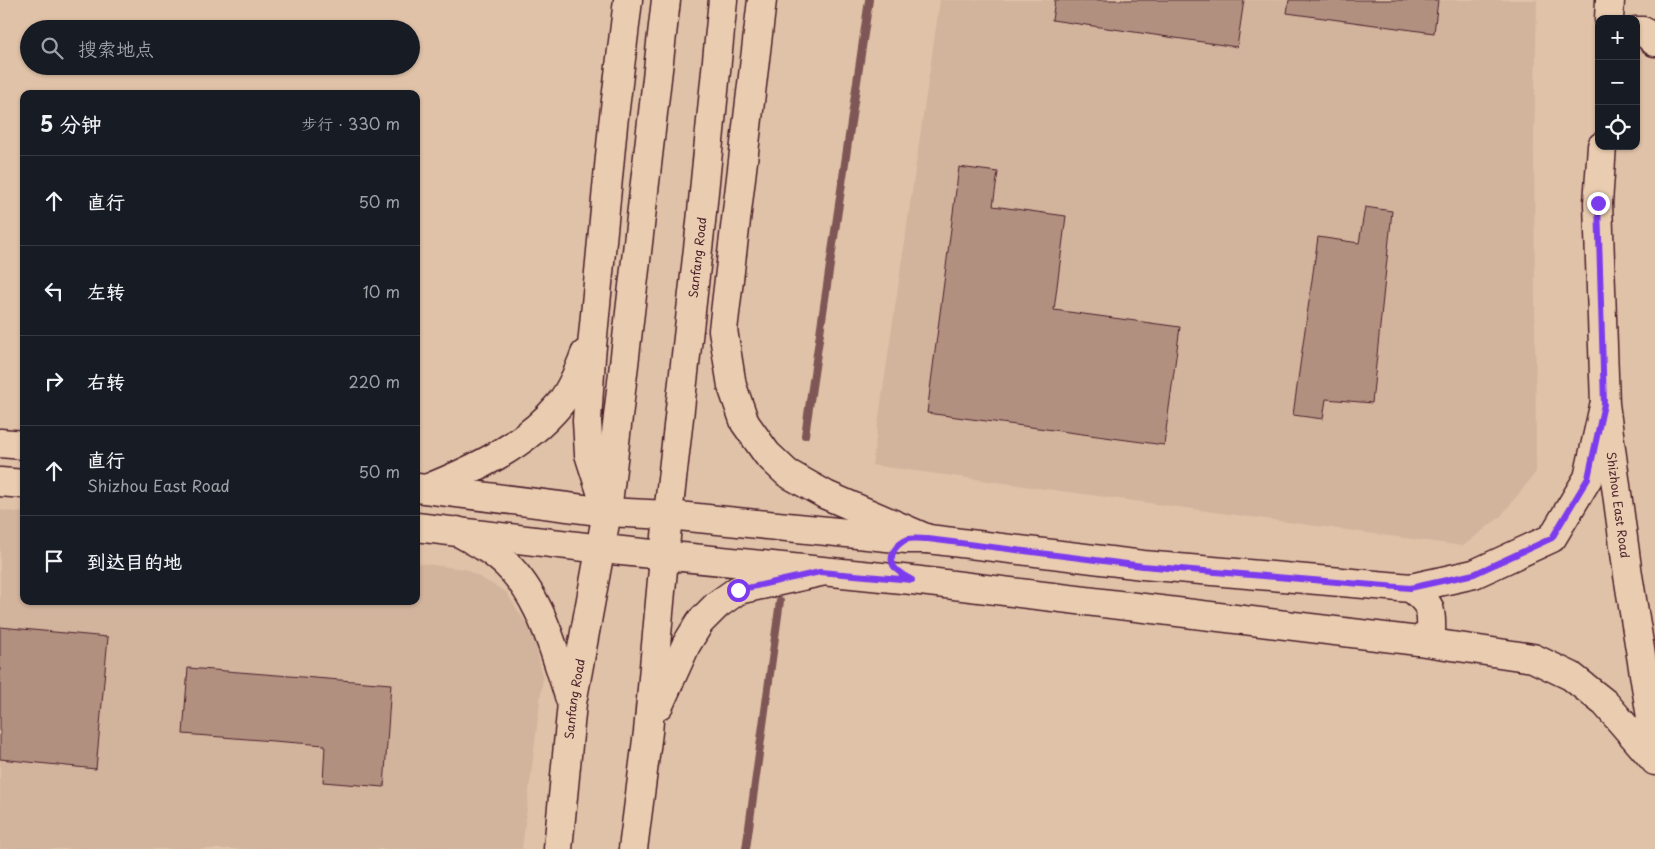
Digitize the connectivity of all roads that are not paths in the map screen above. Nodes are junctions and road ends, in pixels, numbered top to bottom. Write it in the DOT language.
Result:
graph roads {
  1 [pos="628,0"];
  2 [pos="666,0"];
  3 [pos="723,0"];
  4 [pos="762,0"];
  5 [pos="1610,0"];
  6 [pos="1609,15"];
  7 [pos="1640,31"];
  8 [pos="1655,42"];
  9 [pos="1602,150"];
  10 [pos="593,331"];
  11 [pos="1604,404"];
  12 [pos="0,443"];
  13 [pos="20,445"];
  14 [pos="0,482"];
  15 [pos="20,484"];
  16 [pos="421,489"];
  17 [pos="607,512"];
  18 [pos="668,516"];
  19 [pos="420,527"];
  20 [pos="457,531"];
  21 [pos="917,539"];
  22 [pos="602,549"];
  23 [pos="665,555"];
  24 [pos="820,572"];
  25 [pos="912,580"];
  26 [pos="1410,588"];
  27 [pos="1418,641"];
  28 [pos="572,703"];
  29 [pos="648,732"];
  30 [pos="1655,742"];
  31 [pos="1655,762"];
  32 [pos="558,849"];
  33 [pos="633,849"];
  1 -- 10 [label="main road"];
  2 -- 17 [label="main road"];
  3 -- 18 [label="main road, Sanfang Road"];
  4 -- 21 [label="main road"];
  5 -- 6 [label="main road"];
  7 -- 8 [label="main road"];
  9 -- 11 [label="main road, Shizhou East Road"];
  10 -- 16 [label="main road"];
  10 -- 17 [label="main road"];
  11 -- 26 [label="main road"];
  11 -- 30 [label="main road, Shizhou East Road"];
  12 -- 13 [label="main road"];
  14 -- 15 [label="main road"];
  16 -- 17 [label="main road"];
  17 -- 18 [label="main road"];
  17 -- 22 [label="main road, Sanfang Road"];
  18 -- 21 [label="main road"];
  18 -- 23 [label="main road, Sanfang Road"];
  19 -- 20 [label="main road"];
  20 -- 22 [label="main road"];
  20 -- 28 [label="main road"];
  21 -- 25 [label="main road"];
  21 -- 26 [label="main road"];
  22 -- 23 [label="main road"];
  22 -- 28 [label="main road, Sanfang Road"];
  23 -- 24 [label="main road"];
  23 -- 29 [label="main road"];
  24 -- 25 [label="main road"];
  24 -- 29 [label="main road"];
  25 -- 27 [label="main road"];
  26 -- 27 [label="main road"];
  27 -- 31 [label="main road"];
  28 -- 32 [label="main road, Sanfang Road"];
  29 -- 33 [label="main road"];
}
